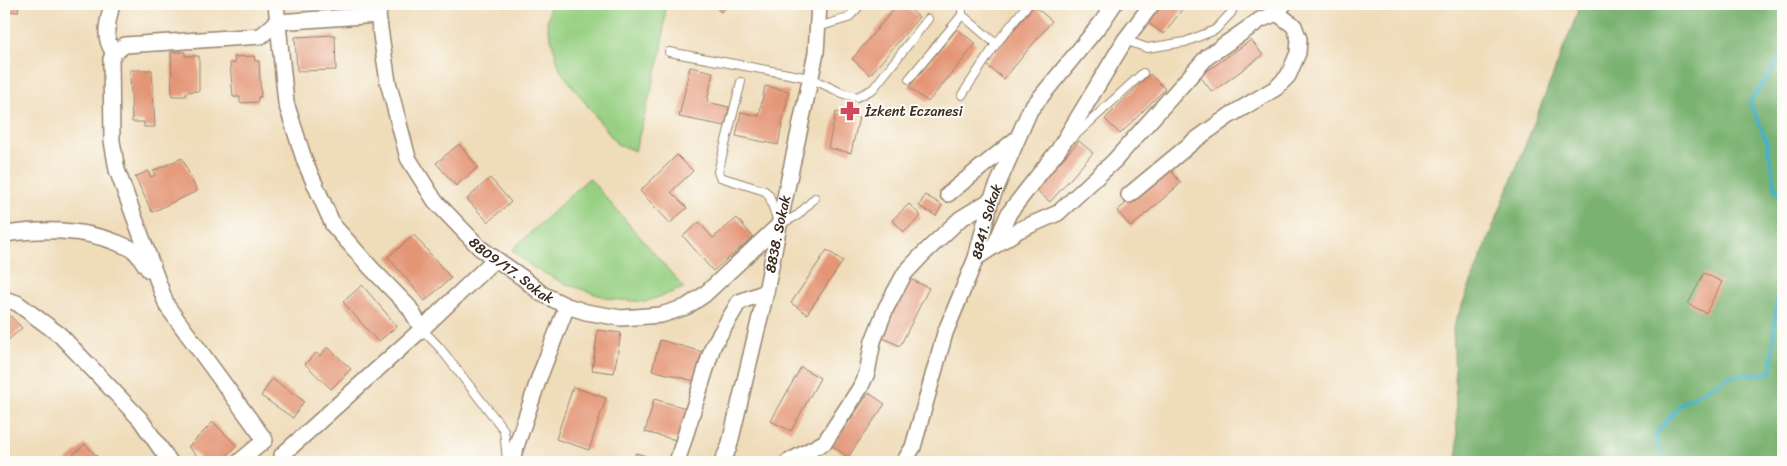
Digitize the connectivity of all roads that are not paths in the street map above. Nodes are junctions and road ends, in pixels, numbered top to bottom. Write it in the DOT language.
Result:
graph roads {
  1 [pos="112,4"];
  2 [pos="276,4"];
  3 [pos="819,4"];
  4 [pos="862,4"];
  5 [pos="962,4"];
  6 [pos="1028,4"];
  7 [pos="1114,4"];
  8 [pos="1152,4"];
  9 [pos="1235,4"];
  10 [pos="1281,8"];
  11 [pos="379,9"];
  12 [pos="962,15"];
  13 [pos="928,19"];
  14 [pos="277,22"];
  15 [pos="818,28"];
  16 [pos="1125,40"];
  17 [pos="996,44"];
  18 [pos="669,52"];
  19 [pos="114,53"];
  20 [pos="1143,73"];
  21 [pos="810,78"];
  22 [pos="909,78"];
  23 [pos="741,82"];
  24 [pos="962,95"];
  25 [pos="1018,138"];
  26 [pos="1059,149"];
  27 [pos="948,194"];
  28 [pos="1129,195"];
  29 [pos="815,198"];
  30 [pos="991,200"];
  31 [pos="779,225"];
  32 [pos="4,234"];
  33 [pos="995,245"];
  34 [pos="976,258"];
  35 [pos="495,259"];
  36 [pos="158,282"];
  37 [pos="766,292"];
  38 [pos="4,299"];
  39 [pos="567,306"];
  40 [pos="422,330"];
  41 [pos="265,440"];
  42 [pos="287,458"];
  43 [pos="170,462"];
  44 [pos="239,462"];
  45 [pos="509,462"];
  46 [pos="676,462"];
  47 [pos="722,462"];
  48 [pos="788,462"];
  49 [pos="904,462"];
  1 -- 19 [label="street"];
  2 -- 14 [label="street"];
  3 -- 15 [label="street, 8838. Sokak"];
  4 -- 15 [label="lane"];
  5 -- 12 [label="lane"];
  6 -- 17 [label="lane"];
  7 -- 25 [label="street, 8841. Sokak"];
  8 -- 16 [label="street"];
  9 -- 16 [label="lane"];
  10 -- 28 [label="street"];
  10 -- 33 [label="street"];
  11 -- 14 [label="street"];
  11 -- 35 [label="street, 8809/17. Sokak"];
  12 -- 17 [label="lane"];
  12 -- 22 [label="lane"];
  13 -- 21 [label="lane"];
  14 -- 19 [label="street"];
  14 -- 40 [label="street"];
  15 -- 21 [label="street, 8838. Sokak"];
  16 -- 26 [label="street"];
  17 -- 24 [label="lane"];
  18 -- 21 [label="lane"];
  19 -- 36 [label="street"];
  20 -- 26 [label="lane"];
  21 -- 31 [label="street, 8838. Sokak"];
  23 -- 31 [label="lane"];
  25 -- 27 [label="street"];
  25 -- 30 [label="street, 8841. Sokak"];
  26 -- 33 [label="street"];
  29 -- 31 [label="lane"];
  30 -- 34 [label="street, 8841. Sokak"];
  30 -- 48 [label="street"];
  31 -- 37 [label="street, 8838. Sokak"];
  31 -- 39 [label="street, 8809/17. Sokak"];
  32 -- 36 [label="street"];
  33 -- 34 [label="street"];
  34 -- 49 [label="street, 8841. Sokak"];
  35 -- 39 [label="street, 8809/17. Sokak"];
  35 -- 40 [label="street"];
  36 -- 41 [label="street"];
  37 -- 46 [label="street"];
  37 -- 47 [label="street, 8838. Sokak"];
  38 -- 43 [label="street"];
  39 -- 45 [label="street"];
  40 -- 42 [label="street"];
  40 -- 45 [label="lane"];
  41 -- 42 [label="street"];
  41 -- 44 [label="street"];
}
